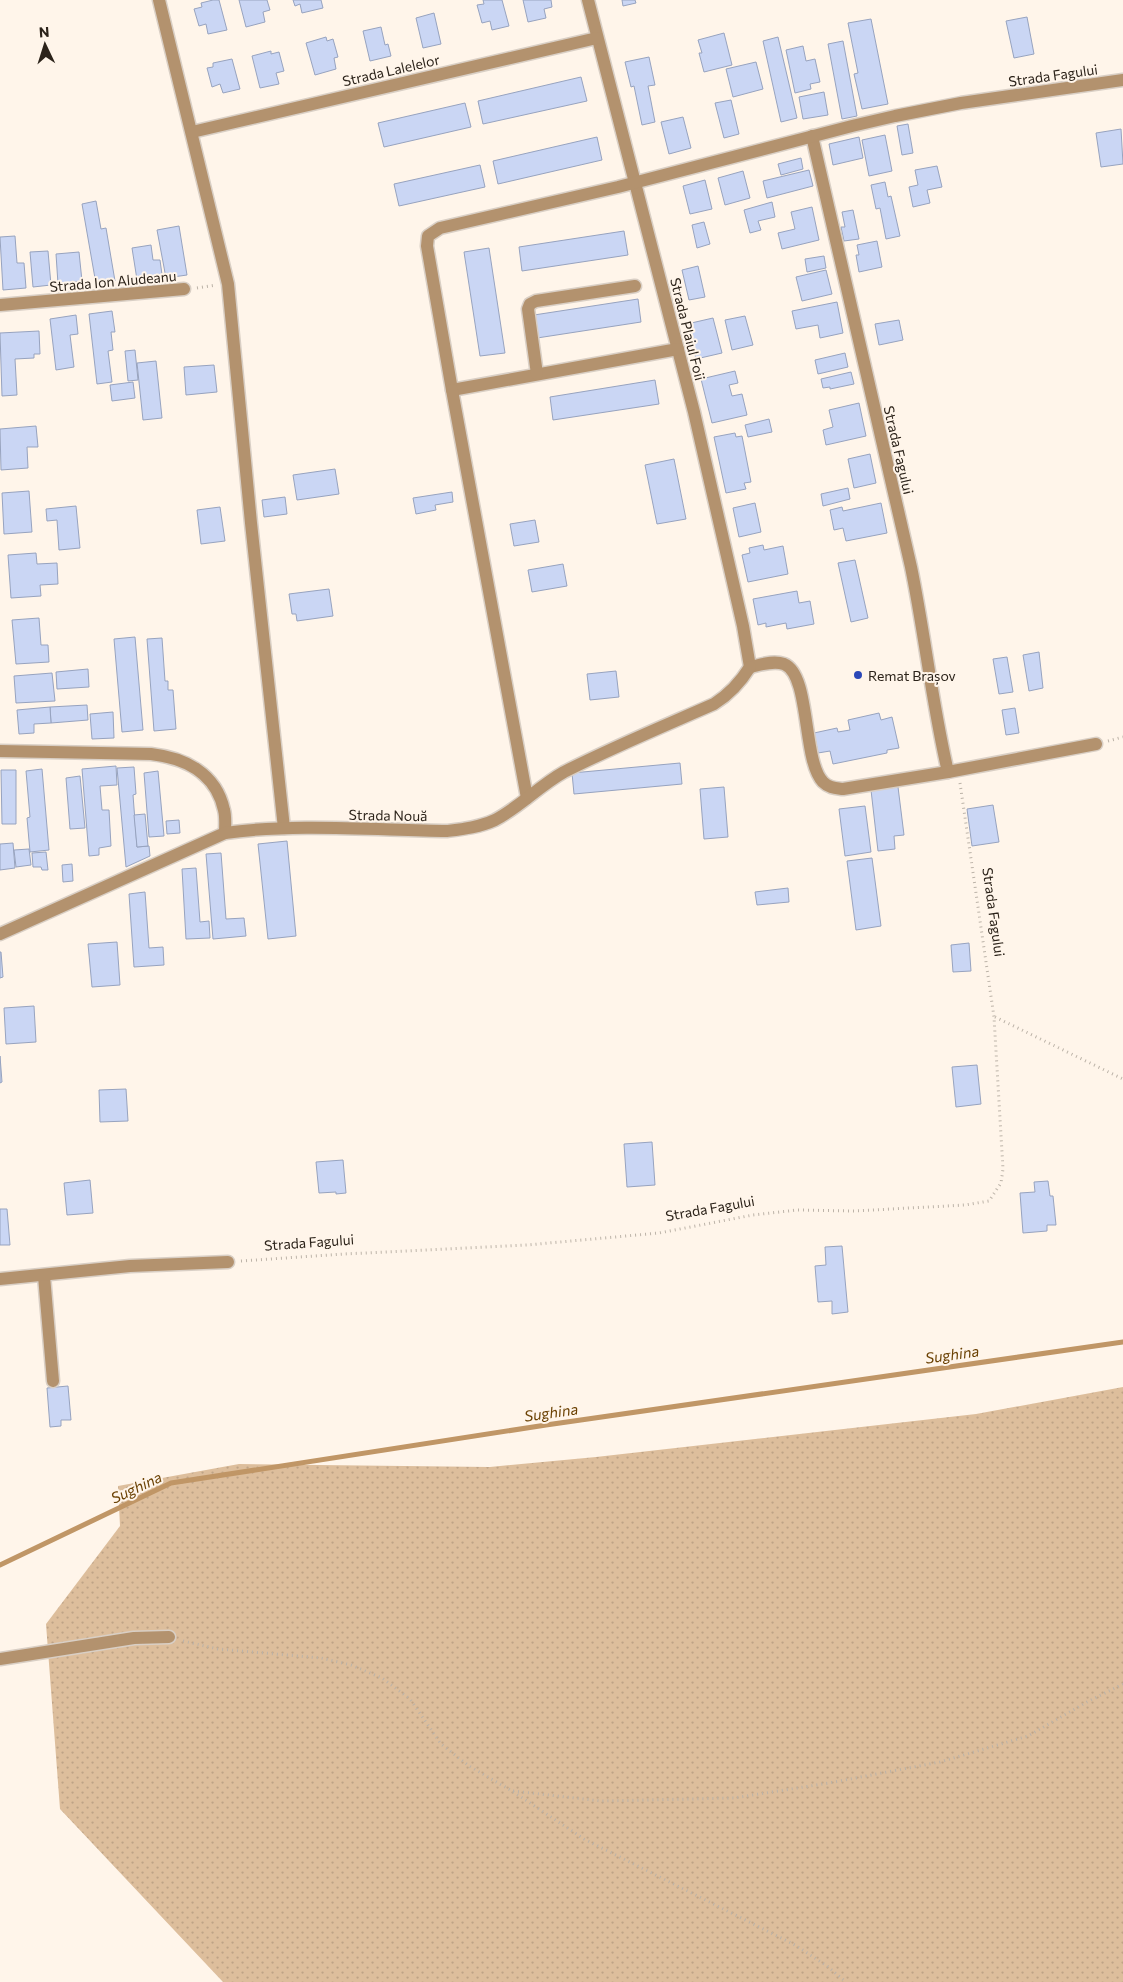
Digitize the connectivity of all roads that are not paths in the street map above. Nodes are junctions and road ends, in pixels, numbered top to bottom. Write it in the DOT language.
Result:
graph roads {
  1 [pos="159,0"];
  2 [pos="588,0"];
  3 [pos="597,38"];
  4 [pos="1123,80"];
  5 [pos="192,132"];
  6 [pos="812,136"];
  7 [pos="634,183"];
  8 [pos="635,286"];
  9 [pos="184,289"];
  10 [pos="0,305"];
  11 [pos="678,348"];
  12 [pos="537,374"];
  13 [pos="452,390"];
  14 [pos="750,667"];
  15 [pos="1096,744"];
  16 [pos="0,751"];
  17 [pos="953,771"];
  18 [pos="526,798"];
  19 [pos="284,828"];
  20 [pos="225,833"];
  21 [pos="0,934"];
  22 [pos="228,1262"];
  23 [pos="44,1276"];
  24 [pos="0,1279"];
  25 [pos="53,1381"];
  26 [pos="169,1637"];
  27 [pos="0,1659"];
  1 -- 5 [label="street"];
  2 -- 3 [label="street, Strada Plaiul Foii"];
  3 -- 5 [label="street, Strada Lalelelor"];
  3 -- 7 [label="street, Strada Plaiul Foii"];
  4 -- 6 [label="street, Strada Fagului"];
  5 -- 19 [label="street"];
  6 -- 7 [label="street, Strada Fagului"];
  6 -- 17 [label="street, Strada Fagului"];
  7 -- 11 [label="street, Strada Plaiul Foii"];
  7 -- 13 [label="street, Strada Fagului"];
  8 -- 12 [label="street"];
  9 -- 10 [label="street, Strada Ion Aludeanu"];
  11 -- 12 [label="street"];
  11 -- 14 [label="street, Strada Plaiul Foii"];
  12 -- 13 [label="street"];
  13 -- 18 [label="street"];
  14 -- 17 [label="street"];
  14 -- 18 [label="street, Strada Nouă"];
  15 -- 17 [label="street"];
  16 -- 20 [label="street"];
  18 -- 19 [label="street, Strada Nouă"];
  19 -- 20 [label="street, Strada Nouă"];
  20 -- 21 [label="street, Strada Nouă"];
  22 -- 23 [label="street"];
  23 -- 24 [label="street"];
  23 -- 25 [label="street"];
  26 -- 27 [label="street"];
}
